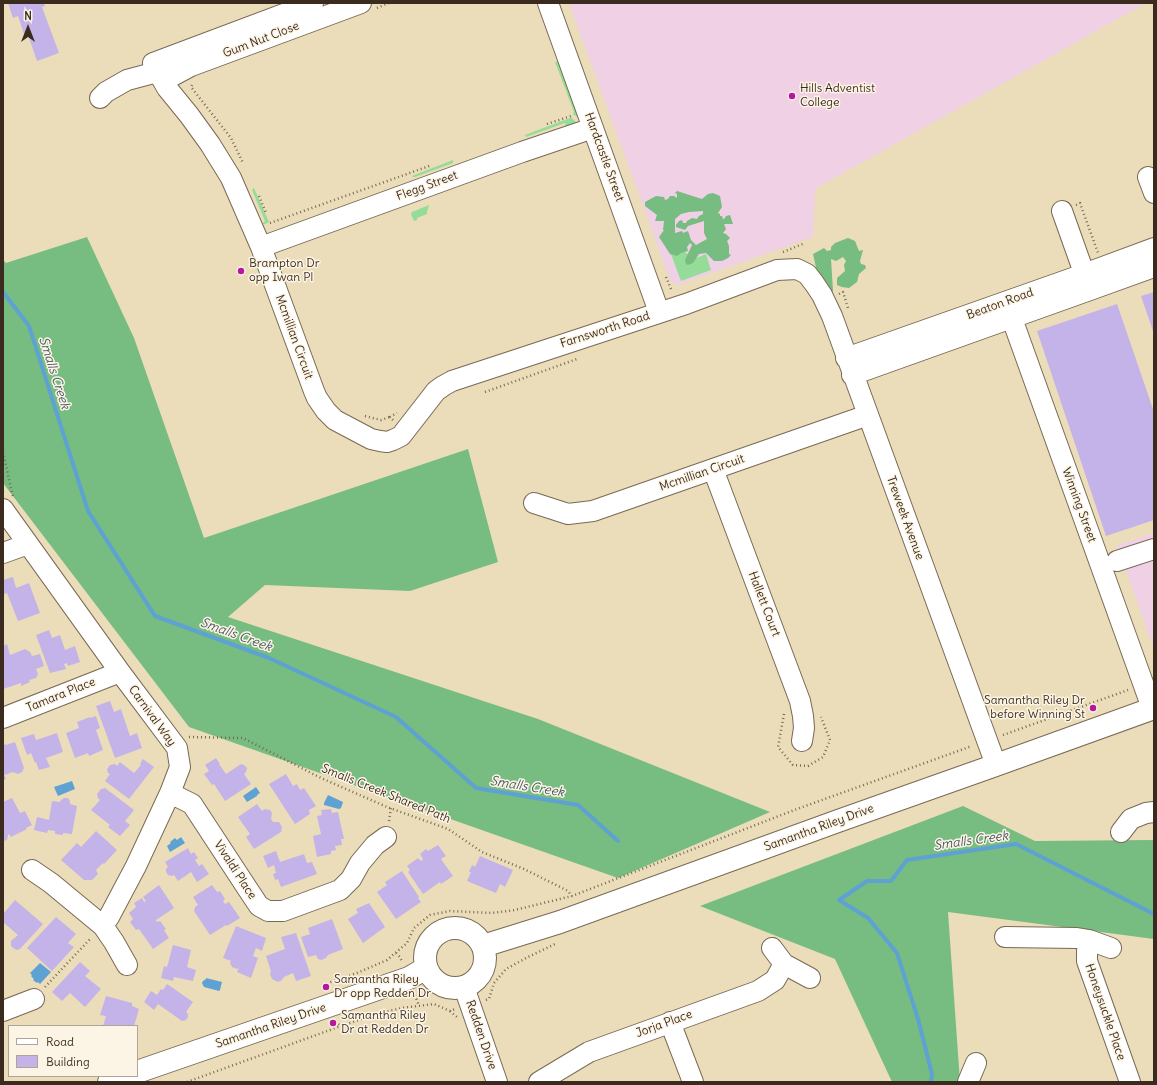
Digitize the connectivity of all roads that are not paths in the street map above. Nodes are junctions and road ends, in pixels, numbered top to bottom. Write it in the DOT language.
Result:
graph roads {
  1 [pos="313,3"];
  2 [pos="361,3"];
  3 [pos="548,3"];
  4 [pos="158,72"];
  5 [pos="100,98"];
  6 [pos="593,128"];
  7 [pos="1062,211"];
  8 [pos="261,247"];
  9 [pos="1154,248"];
  10 [pos="1154,266"];
  11 [pos="807,274"];
  12 [pos="1087,282"];
  13 [pos="1009,310"];
  14 [pos="659,312"];
  15 [pos="849,367"];
  16 [pos="868,415"];
  17 [pos="417,417"];
  18 [pos="713,469"];
  19 [pos="534,503"];
  20 [pos="3,509"];
  21 [pos="28,544"];
  22 [pos="1154,549"];
  23 [pos="3,553"];
  24 [pos="1117,561"];
  25 [pos="120,672"];
  26 [pos="1153,708"];
  27 [pos="3,718"];
  28 [pos="802,741"];
  29 [pos="996,765"];
  30 [pos="170,793"];
  31 [pos="1154,812"];
  32 [pos="1121,832"];
  33 [pos="386,838"];
  34 [pos="32,870"];
  35 [pos="102,926"];
  36 [pos="1005,937"];
  37 [pos="1089,940"];
  38 [pos="483,946"];
  39 [pos="772,948"];
  40 [pos="1111,948"];
  41 [pos="784,964"];
  42 [pos="127,965"];
  43 [pos="426,968"];
  44 [pos="810,978"];
  45 [pos="464,988"];
  46 [pos="34,998"];
  47 [pos="3,1011"];
  48 [pos="670,1022"];
  49 [pos="976,1063"];
  50 [pos="138,1072"];
  51 [pos="124,1077"];
  52 [pos="109,1082"];
  53 [pos="497,1082"];
  54 [pos="539,1082"];
  55 [pos="693,1082"];
  56 [pos="968,1082"];
  57 [pos="1130,1082"];
  1 -- 4 [label="street, Gum Nut Close"];
  2 -- 4 [label="street, Gum Nut Close"];
  3 -- 6 [label="street, Hardcastle Street"];
  4 -- 5 [label="street, Gum Nut Close"];
  4 -- 8 [label="street, Mcmillian Circuit"];
  6 -- 8 [label="street, Flegg Street"];
  6 -- 14 [label="street, Hardcastle Street"];
  7 -- 12 [label="street"];
  8 -- 17 [label="street, Mcmillian Circuit"];
  9 -- 12 [label="street, Beaton Road"];
  10 -- 12 [label="street, Beaton Road"];
  11 -- 14 [label="street, Farnsworth Road"];
  11 -- 15 [label="street, Treweek Avenue"];
  12 -- 13 [label="street, Beaton Road"];
  13 -- 15 [label="street, Beaton Road"];
  13 -- 26 [label="street, Winning Street"];
  14 -- 17 [label="street, Farnsworth Road"];
  15 -- 16 [label="street, Treweek Avenue"];
  16 -- 18 [label="street, Mcmillian Circuit"];
  16 -- 29 [label="street, Treweek Avenue"];
  18 -- 19 [label="street, Mcmillian Circuit"];
  18 -- 28 [label="street, Hallett Court"];
  20 -- 21 [label="street, Carnival Way"];
  21 -- 23 [label="street"];
  21 -- 25 [label="street, Carnival Way"];
  22 -- 24 [label="street"];
  25 -- 27 [label="street, Tamara Place"];
  25 -- 30 [label="street, Carnival Way"];
  26 -- 29 [label="main road, Samantha Riley Drive"];
  29 -- 38 [label="main road, Samantha Riley Drive"];
  30 -- 33 [label="street, Vivaldi Place"];
  30 -- 35 [label="street, Carnival Way"];
  31 -- 32 [label="street"];
  34 -- 35 [label="street"];
  35 -- 42 [label="street"];
  36 -- 37 [label="street"];
  37 -- 40 [label="street"];
  37 -- 57 [label="street, Honeysuckle Place"];
  38 -- 43 [label="main road"];
  38 -- 45 [label="main road"];
  39 -- 41 [label="street"];
  41 -- 44 [label="street"];
  41 -- 48 [label="street, Jorja Place"];
  43 -- 45 [label="main road"];
  43 -- 50 [label="main road, Samantha Riley Drive"];
  45 -- 53 [label="street, Redden Drive"];
  46 -- 47 [label="street"];
  48 -- 54 [label="street, Jorja Place"];
  48 -- 55 [label="street"];
  49 -- 56 [label="street"];
  51 -- 52 [label="main road"];
}
